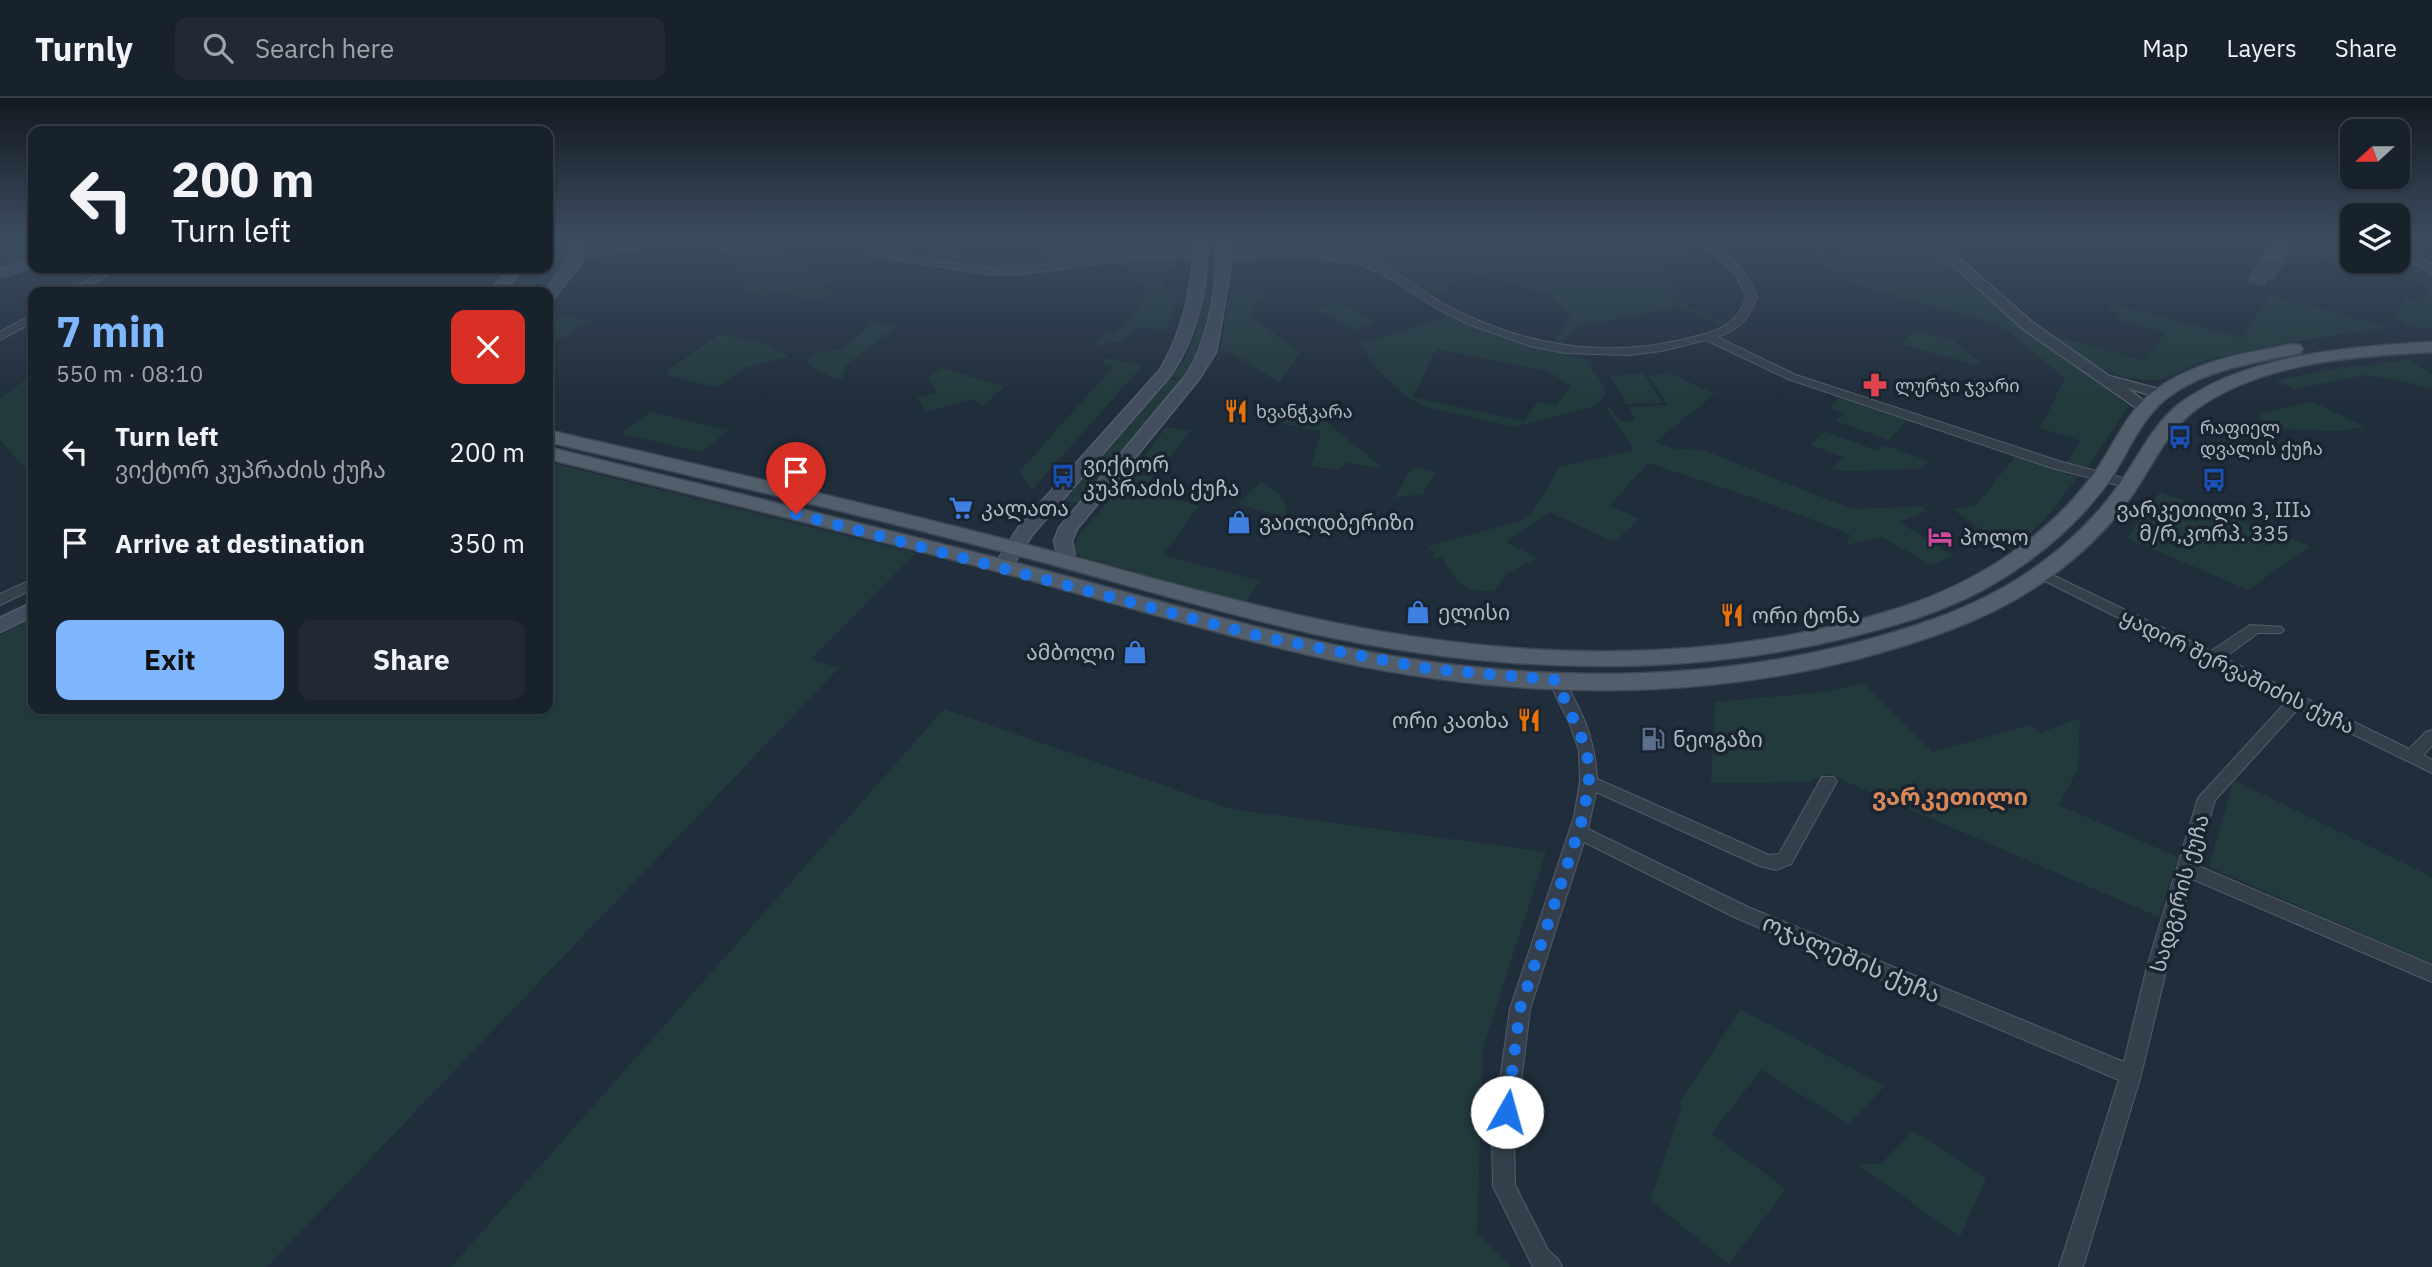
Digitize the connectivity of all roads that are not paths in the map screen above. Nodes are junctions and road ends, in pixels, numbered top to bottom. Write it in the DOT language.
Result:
graph roads {
  1 [pos="1194,292"];
  2 [pos="1219,292"];
  3 [pos="1419,292"];
  4 [pos="1750,292"];
  5 [pos="1989,292"];
  6 [pos="28,320"];
  7 [pos="2432,334"];
  8 [pos="0,337"];
  9 [pos="1707,337"];
  10 [pos="2432,347"];
  11 [pos="2091,372"];
  12 [pos="2161,394"];
  13 [pos="2189,405"];
  14 [pos="2146,408"];
  15 [pos="553,437"];
  16 [pos="553,454"];
  17 [pos="2102,476"];
  18 [pos="2129,484"];
  19 [pos="1053,499"];
  20 [pos="1086,507"];
  21 [pos="2047,533"];
  22 [pos="2078,546"];
  23 [pos="1007,557"];
  24 [pos="1067,562"];
  25 [pos="2044,575"];
  26 [pos="28,586"];
  27 [pos="0,600"];
  28 [pos="1230,606"];
  29 [pos="1924,607"];
  30 [pos="28,611"];
  31 [pos="1213,623"];
  32 [pos="1948,623"];
  33 [pos="0,626"];
  34 [pos="2276,630"];
  35 [pos="2211,659"];
  36 [pos="1556,680"];
  37 [pos="2296,701"];
  38 [pos="2432,736"];
  39 [pos="2412,756"];
  40 [pos="2432,767"];
  41 [pos="1828,780"];
  42 [pos="1589,782"];
  43 [pos="1577,831"];
  44 [pos="2186,868"];
  45 [pos="2432,974"];
  46 [pos="2131,1075"];
  47 [pos="1550,1267"];
  48 [pos="2071,1267"];
  1 -- 19 [label="main road"];
  2 -- 20 [label="main road"];
  3 -- 9 [label="street"];
  4 -- 9 [label="street"];
  5 -- 11 [label="street"];
  6 -- 8 [label="street"];
  7 -- 12 [label="main road"];
  9 -- 17 [label="street"];
  10 -- 13 [label="main road"];
  11 -- 12 [label="street"];
  11 -- 14 [label="street"];
  12 -- 13 [label="main road"];
  12 -- 14 [label="main road"];
  13 -- 18 [label="main road"];
  14 -- 17 [label="main road"];
  15 -- 23 [label="main road"];
  16 -- 23 [label="main road"];
  17 -- 18 [label="street"];
  17 -- 21 [label="main road"];
  18 -- 22 [label="main road"];
  19 -- 20 [label="main road"];
  19 -- 23 [label="main road"];
  20 -- 24 [label="main road"];
  21 -- 22 [label="main road"];
  21 -- 29 [label="main road"];
  22 -- 25 [label="main road"];
  23 -- 24 [label="main road"];
  23 -- 31 [label="main road"];
  24 -- 28 [label="main road"];
  25 -- 32 [label="main road"];
  25 -- 35 [label="street, ყადირ შერვაშიძის ქუჩა"];
  26 -- 27 [label="street"];
  28 -- 29 [label="main road"];
  28 -- 31 [label="main road"];
  29 -- 32 [label="main road"];
  30 -- 33 [label="main road"];
  31 -- 36 [label="main road"];
  32 -- 36 [label="main road"];
  34 -- 35 [label="street"];
  35 -- 37 [label="street, ყადირ შერვაშიძის ქუჩა"];
  36 -- 42 [label="street"];
  37 -- 39 [label="street, ყადირ შერვაშიძის ქუჩა"];
  37 -- 44 [label="street, სადგერის ქუჩა"];
  38 -- 39 [label="street"];
  39 -- 40 [label="street, ყადირ შერვაშიძის ქუჩა"];
  41 -- 42 [label="street"];
  42 -- 43 [label="street"];
  43 -- 46 [label="street, ოჯალეშის ქუჩა"];
  43 -- 47 [label="street"];
  44 -- 45 [label="street"];
  44 -- 46 [label="street, სადგერის ქუჩა"];
  46 -- 48 [label="street, სადგერის ქუჩა"];
}
